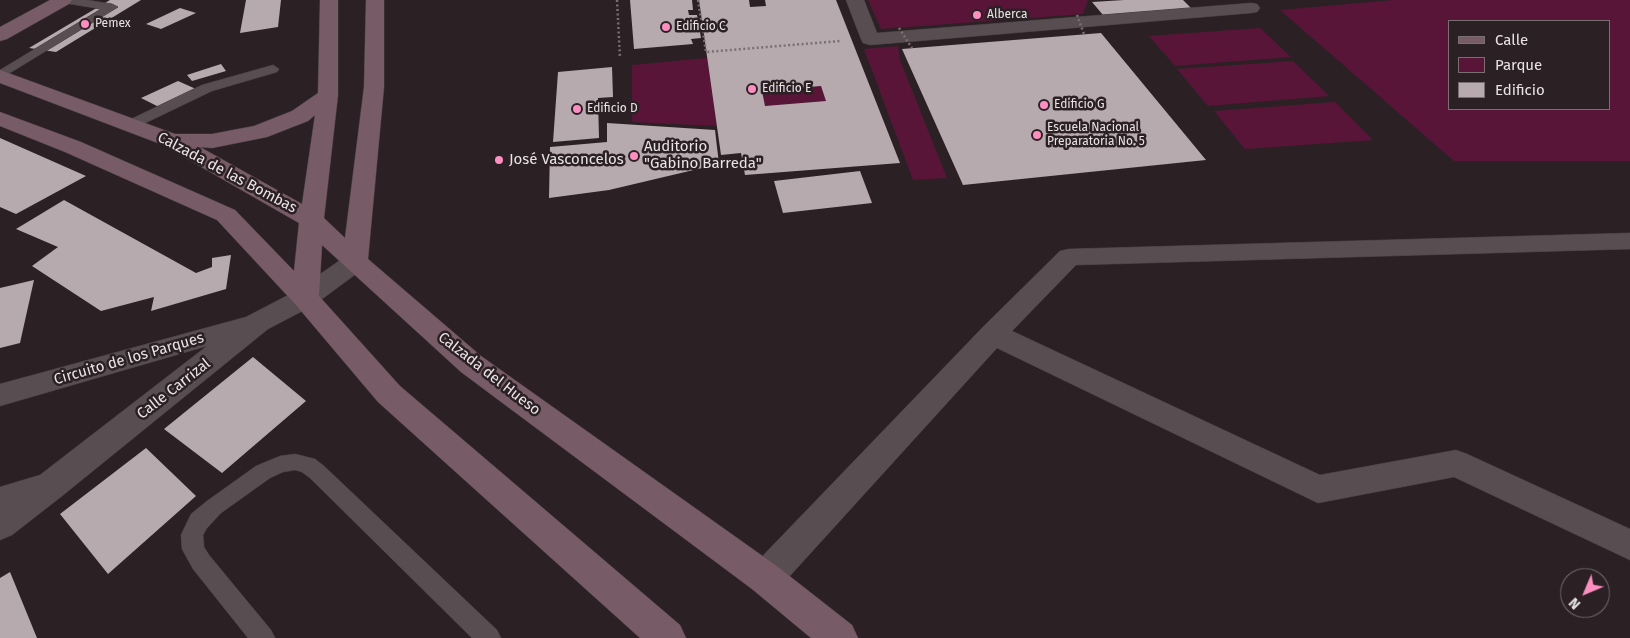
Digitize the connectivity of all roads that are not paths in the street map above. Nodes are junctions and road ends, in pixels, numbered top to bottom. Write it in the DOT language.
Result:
graph roads {
  1 [pos="63,0"];
  2 [pos="329,0"];
  3 [pos="375,0"];
  4 [pos="855,0"];
  5 [pos="1251,8"];
  6 [pos="0,35"];
  7 [pos="273,69"];
  8 [pos="0,75"];
  9 [pos="328,95"];
  10 [pos="0,118"];
  11 [pos="130,125"];
  12 [pos="171,140"];
  13 [pos="312,220"];
  14 [pos="1630,241"];
  15 [pos="355,262"];
  16 [pos="305,298"];
  17 [pos="258,322"];
  18 [pos="993,334"];
  19 [pos="0,395"];
  20 [pos="50,486"];
  21 [pos="0,502"];
  22 [pos="0,525"];
  23 [pos="1630,545"];
  24 [pos="765,578"];
  25 [pos="263,638"];
  26 [pos="489,638"];
  27 [pos="667,638"];
  28 [pos="839,638"];
  1 -- 6 [label="main road"];
  1 -- 8 [label="lane"];
  2 -- 9 [label="main road"];
  3 -- 15 [label="main road"];
  4 -- 5 [label="street"];
  7 -- 11 [label="lane"];
  8 -- 11 [label="main road, Calzada de las Bombas"];
  9 -- 12 [label="main road"];
  9 -- 13 [label="main road"];
  10 -- 16 [label="main road"];
  11 -- 12 [label="main road, Calzada de las Bombas"];
  12 -- 13 [label="main road, Calzada de las Bombas"];
  13 -- 15 [label="main road, Calzada de las Bombas"];
  13 -- 16 [label="main road"];
  14 -- 18 [label="street"];
  15 -- 16 [label="street, Calle Carrizal"];
  15 -- 24 [label="main road, Calzada del Hueso"];
  16 -- 17 [label="street, Calle Carrizal"];
  16 -- 27 [label="main road"];
  17 -- 19 [label="street, Circuito de los Parques"];
  17 -- 20 [label="street, Calle Carrizal"];
  18 -- 23 [label="street"];
  18 -- 24 [label="street"];
  20 -- 21 [label="street"];
  20 -- 22 [label="street, Calle Carrizal"];
  24 -- 28 [label="main road, Calzada del Hueso"];
  25 -- 26 [label="lane"];
}
